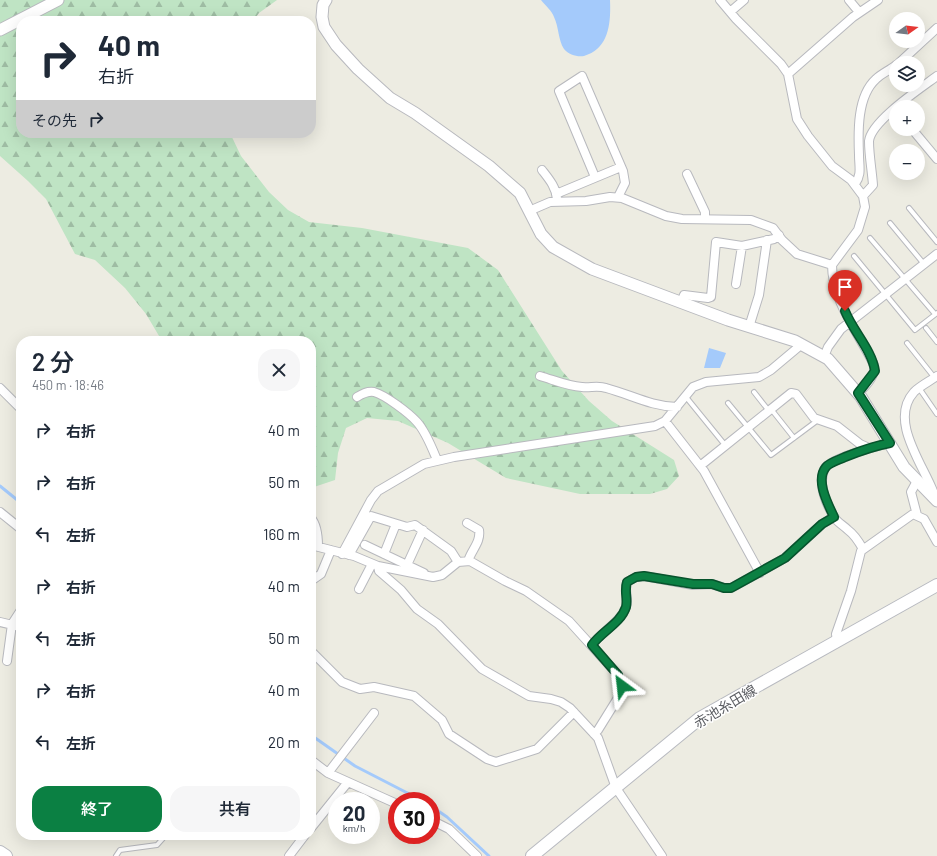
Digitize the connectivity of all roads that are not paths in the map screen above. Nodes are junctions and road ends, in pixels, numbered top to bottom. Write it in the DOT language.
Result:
graph roads {
  1 [pos="58,0"];
  2 [pos="326,0"];
  3 [pos="720,0"];
  4 [pos="744,0"];
  5 [pos="849,0"];
  6 [pos="878,0"];
  7 [pos="730,12"];
  8 [pos="859,12"];
  9 [pos="27,16"];
  10 [pos="16,22"];
  11 [pos="937,28"];
  12 [pos="0,30"];
  13 [pos="907,56"];
  14 [pos="889,70"];
  15 [pos="788,74"];
  16 [pos="936,79"];
  17 [pos="906,100"];
  18 [pos="889,114"];
  19 [pos="918,136"];
  20 [pos="937,159"];
  21 [pos="621,167"];
  22 [pos="542,170"];
  23 [pos="687,174"];
  24 [pos="595,177"];
  25 [pos="855,184"];
  26 [pos="863,196"];
  27 [pos="618,197"];
  28 [pos="556,198"];
  29 [pos="909,208"];
  30 [pos="529,211"];
  31 [pos="705,219"];
  32 [pos="890,223"];
  33 [pos="779,235"];
  34 [pos="870,238"];
  35 [pos="767,240"];
  36 [pos="937,242"];
  37 [pos="742,246"];
  38 [pos="937,254"];
  39 [pos="854,256"];
  40 [pos="924,264"];
  41 [pos="832,265"];
  42 [pos="906,279"];
  43 [pos="736,284"];
  44 [pos="886,294"];
  45 [pos="681,302"];
  46 [pos="936,313"];
  47 [pos="850,323"];
  48 [pos="750,327"];
  49 [pos="926,328"];
  50 [pos="937,342"];
  51 [pos="802,344"];
  52 [pos="907,344"];
  53 [pos="824,357"];
  54 [pos="540,376"];
  55 [pos="936,377"];
  56 [pos="0,388"];
  57 [pos="919,388"];
  58 [pos="754,392"];
  59 [pos="858,393"];
  60 [pos="356,397"];
  61 [pos="686,397"];
  62 [pos="728,403"];
  63 [pos="16,404"];
  64 [pos="677,407"];
  65 [pos="770,410"];
  66 [pos="937,414"];
  67 [pos="818,420"];
  68 [pos="665,421"];
  69 [pos="748,427"];
  70 [pos="794,438"];
  71 [pos="890,443"];
  72 [pos="726,446"];
  73 [pos="869,448"];
  74 [pos="437,460"];
  75 [pos="700,466"];
  76 [pos="917,481"];
  77 [pos="936,500"];
  78 [pos="0,512"];
  79 [pos="917,515"];
  80 [pos="834,517"];
  81 [pos="468,523"];
  82 [pos="396,524"];
  83 [pos="16,525"];
  84 [pos="316,530"];
  85 [pos="423,530"];
  86 [pos="316,542"];
  87 [pos="937,542"];
  88 [pos="365,545"];
  89 [pos="316,546"];
  90 [pos="863,549"];
  91 [pos="331,550"];
  92 [pos="346,554"];
  93 [pos="384,554"];
  94 [pos="468,560"];
  95 [pos="458,562"];
  96 [pos="375,565"];
  97 [pos="407,565"];
  98 [pos="760,573"];
  99 [pos="424,576"];
  100 [pos="316,578"];
  101 [pos="937,585"];
  102 [pos="359,589"];
  103 [pos="16,618"];
  104 [pos="0,622"];
  105 [pos="12,624"];
  106 [pos="16,625"];
  107 [pos="838,642"];
  108 [pos="592,645"];
  109 [pos="316,656"];
  110 [pos="8,661"];
  111 [pos="574,712"];
  112 [pos="374,713"];
  113 [pos="594,734"];
  114 [pos="316,764"];
  115 [pos="328,773"];
  116 [pos="348,782"];
  117 [pos="616,788"];
  118 [pos="388,800"];
  119 [pos="316,822"];
  120 [pos="440,824"];
  121 [pos="162,840"];
  122 [pos="301,840"];
  123 [pos="0,852"];
  124 [pos="6,856"];
  125 [pos="116,856"];
  126 [pos="289,856"];
  127 [pos="477,856"];
  128 [pos="532,856"];
  129 [pos="662,856"];
  1 -- 9 [label="street"];
  2 -- 30 [label="street"];
  3 -- 7 [label="street"];
  4 -- 7 [label="street"];
  5 -- 8 [label="street"];
  6 -- 8 [label="street"];
  7 -- 15 [label="street"];
  8 -- 15 [label="street"];
  10 -- 12 [label="street"];
  11 -- 13 [label="street"];
  14 -- 25 [label="street"];
  15 -- 25 [label="street"];
  16 -- 17 [label="street"];
  18 -- 26 [label="street"];
  19 -- 20 [label="street"];
  21 -- 24 [label="street"];
  21 -- 24 [label="street"];
  21 -- 27 [label="street"];
  22 -- 28 [label="street"];
  23 -- 31 [label="street"];
  24 -- 28 [label="street"];
  25 -- 26 [label="street"];
  26 -- 41 [label="street"];
  27 -- 28 [label="street"];
  27 -- 31 [label="street"];
  28 -- 30 [label="street"];
  29 -- 36 [label="lane"];
  30 -- 45 [label="street"];
  31 -- 33 [label="street"];
  32 -- 40 [label="lane"];
  33 -- 35 [label="street"];
  33 -- 41 [label="street"];
  34 -- 42 [label="lane"];
  35 -- 37 [label="street"];
  35 -- 48 [label="street"];
  37 -- 43 [label="street"];
  37 -- 45 [label="street"];
  38 -- 40 [label="street"];
  39 -- 44 [label="lane"];
  40 -- 42 [label="street"];
  41 -- 47 [label="street"];
  42 -- 44 [label="street"];
  42 -- 46 [label="lane"];
  44 -- 46 [label="lane"];
  44 -- 47 [label="street"];
  45 -- 48 [label="street"];
  47 -- 53 [label="street"];
  47 -- 59 [label="street"];
  48 -- 51 [label="street"];
  49 -- 50 [label="lane"];
  51 -- 53 [label="street"];
  51 -- 61 [label="street"];
  52 -- 55 [label="lane"];
  53 -- 59 [label="street"];
  54 -- 64 [label="street"];
  55 -- 57 [label="street"];
  56 -- 63 [label="street"];
  57 -- 66 [label="lane"];
  57 -- 77 [label="street"];
  58 -- 65 [label="lane"];
  59 -- 71 [label="street"];
  60 -- 74 [label="street"];
  61 -- 64 [label="street"];
  61 -- 72 [label="lane"];
  62 -- 69 [label="lane"];
  64 -- 68 [label="street"];
  65 -- 67 [label="street"];
  65 -- 69 [label="street"];
  65 -- 70 [label="lane"];
  67 -- 70 [label="lane"];
  67 -- 73 [label="street"];
  68 -- 74 [label="street"];
  68 -- 75 [label="street"];
  69 -- 70 [label="lane"];
  69 -- 72 [label="street"];
  71 -- 73 [label="street"];
  71 -- 76 [label="street"];
  72 -- 75 [label="street"];
  73 -- 80 [label="street"];
  74 -- 92 [label="street"];
  75 -- 98 [label="street"];
  76 -- 77 [label="street"];
  76 -- 79 [label="street"];
  78 -- 83 [label="street"];
  79 -- 87 [label="street"];
  79 -- 90 [label="street"];
  80 -- 90 [label="street"];
  80 -- 98 [label="street"];
  81 -- 94 [label="street"];
  82 -- 85 [label="street"];
  82 -- 92 [label="street"];
  82 -- 93 [label="street"];
  84 -- 86 [label="street"];
  85 -- 95 [label="street"];
  85 -- 97 [label="street"];
  88 -- 93 [label="street"];
  89 -- 91 [label="street"];
  90 -- 107 [label="street"];
  91 -- 92 [label="street"];
  91 -- 100 [label="street"];
  92 -- 96 [label="street"];
  93 -- 97 [label="street"];
  94 -- 95 [label="street"];
  94 -- 108 [label="street"];
  95 -- 99 [label="street"];
  96 -- 99 [label="street"];
  96 -- 102 [label="street"];
  96 -- 111 [label="street"];
  97 -- 99 [label="street"];
  98 -- 108 [label="street"];
  101 -- 107 [label="main road, 赤池糸田線"];
  103 -- 105 [label="street"];
  104 -- 105 [label="street"];
  105 -- 106 [label="street"];
  105 -- 110 [label="street"];
  107 -- 117 [label="main road, 赤池糸田線"];
  108 -- 113 [label="street"];
  109 -- 111 [label="street"];
  111 -- 113 [label="street"];
  112 -- 115 [label="street"];
  113 -- 117 [label="street"];
  114 -- 115 [label="street"];
  115 -- 116 [label="street"];
  116 -- 118 [label="street"];
  116 -- 119 [label="street"];
  117 -- 128 [label="main road, 赤池糸田線"];
  117 -- 129 [label="street"];
  120 -- 127 [label="street"];
  121 -- 125 [label="lane"];
  122 -- 126 [label="street"];
  123 -- 124 [label="main road"];
}
